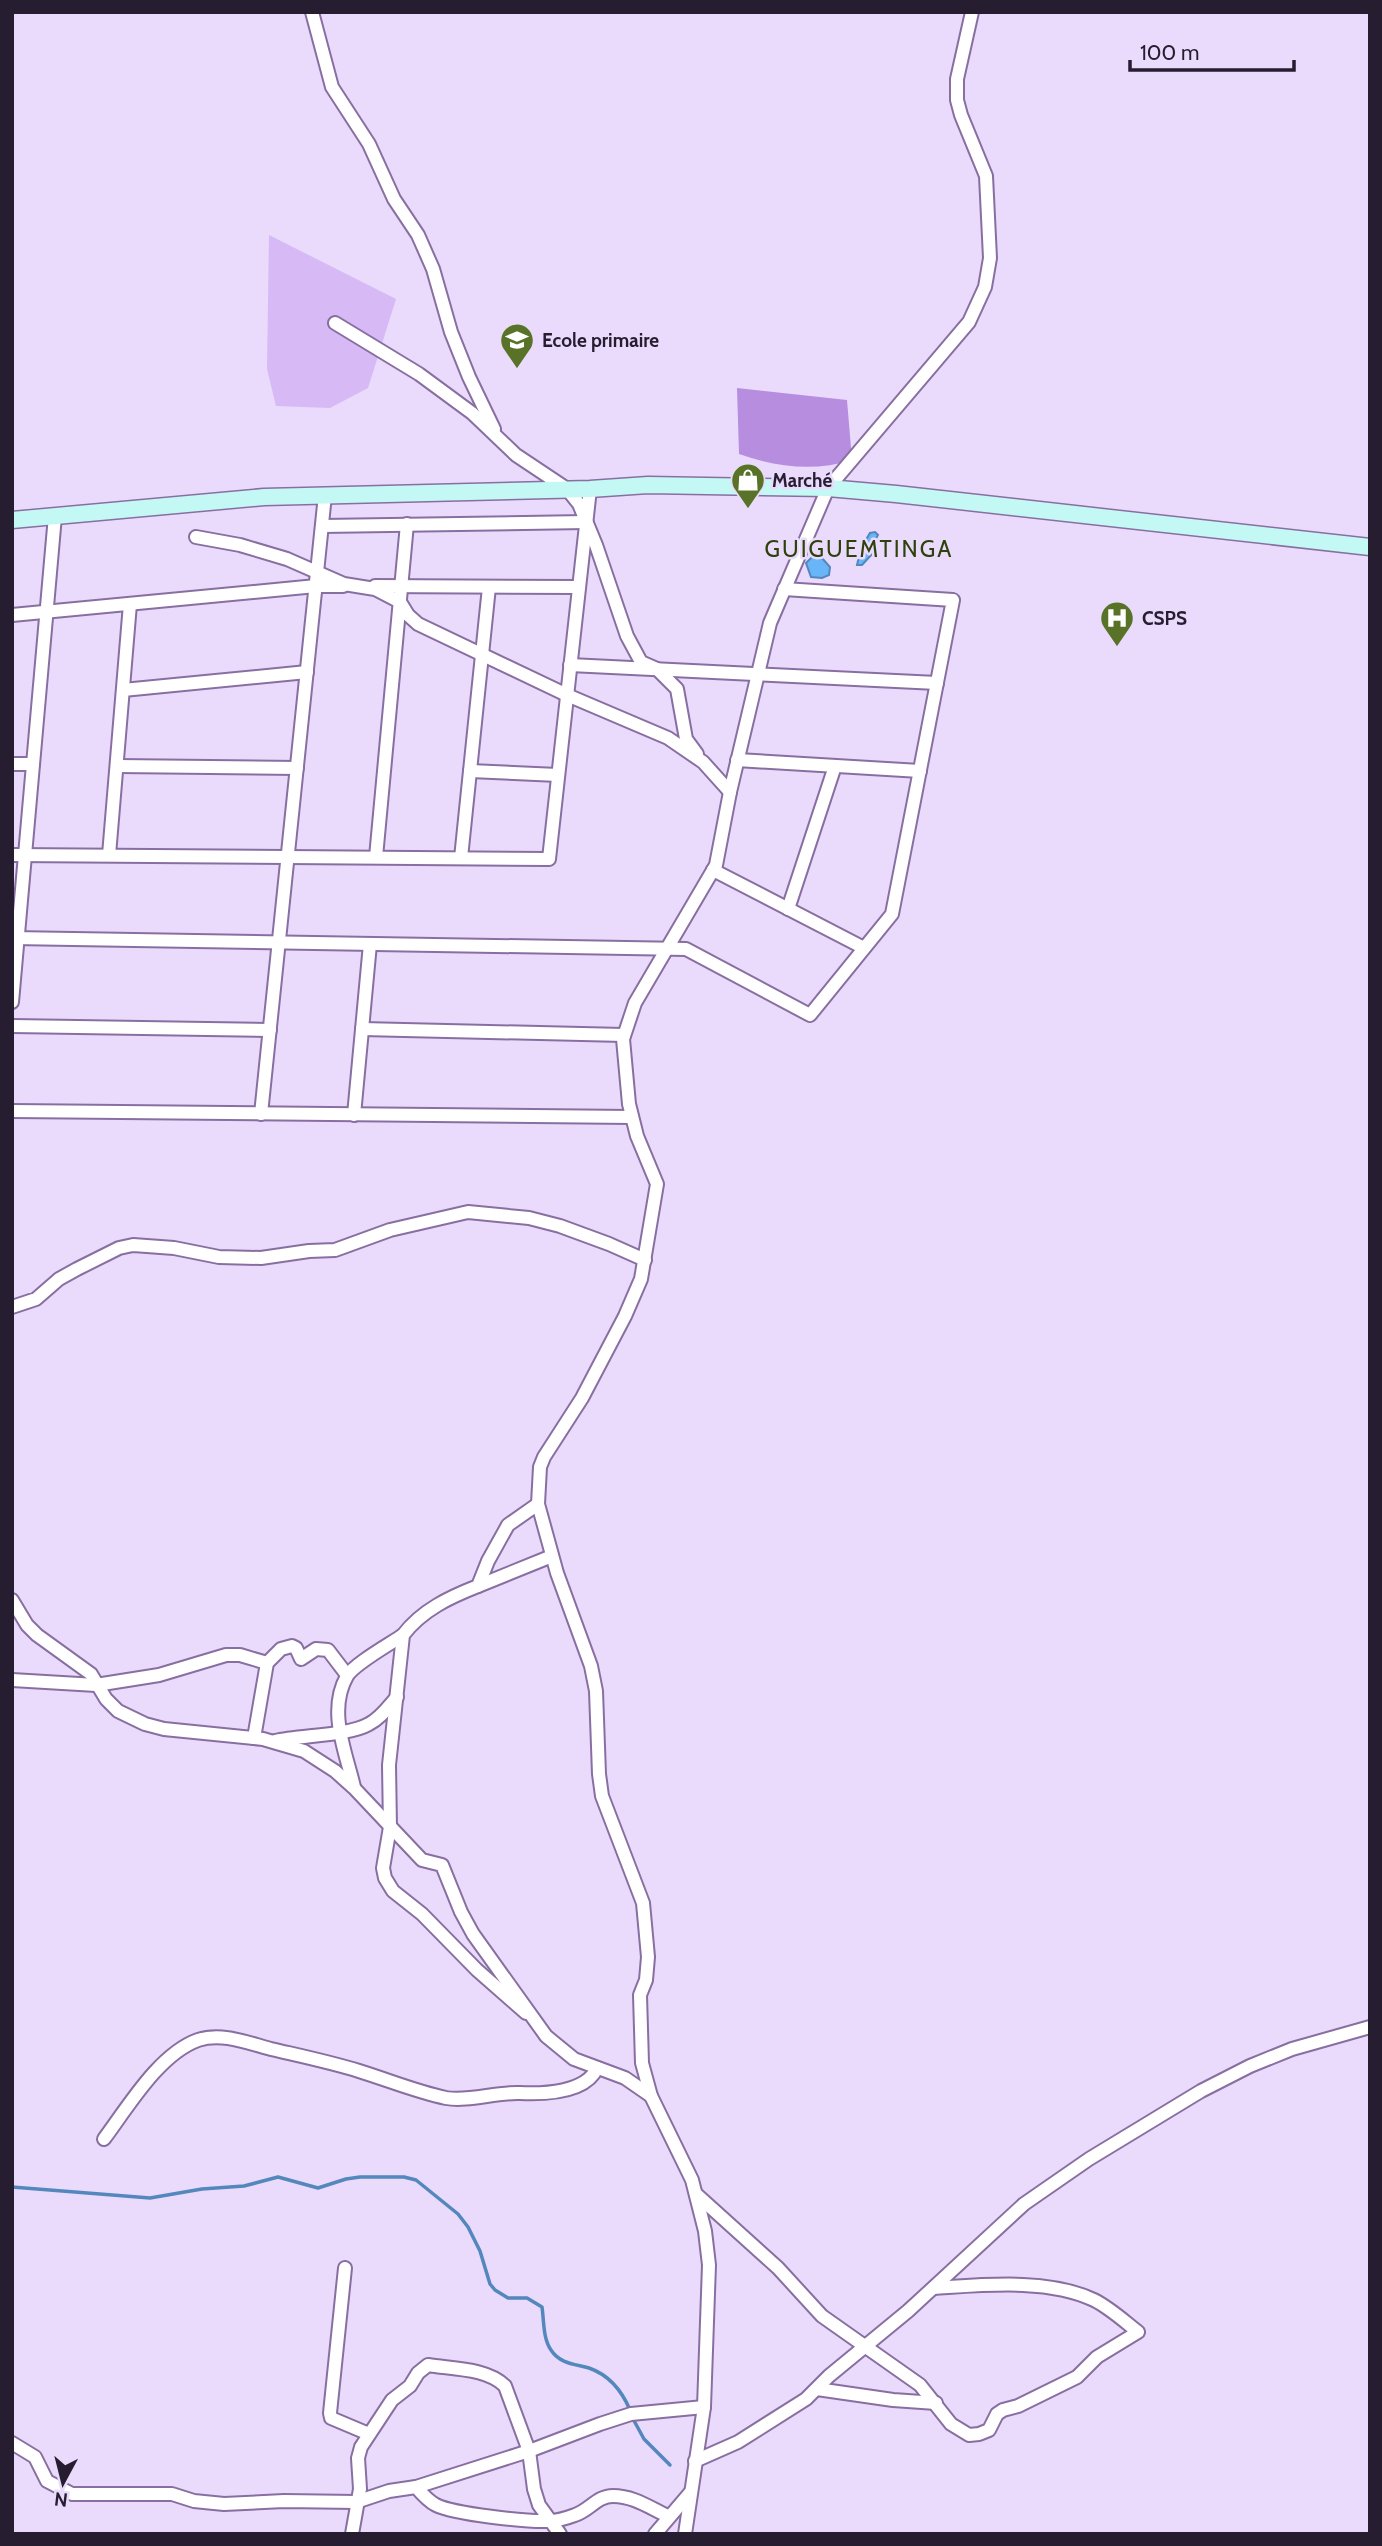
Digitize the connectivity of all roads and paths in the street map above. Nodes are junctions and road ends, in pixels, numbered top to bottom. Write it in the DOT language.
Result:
graph roads {
  1 [pos="312,12"];
  2 [pos="972,12"];
  3 [pos="335,323"];
  4 [pos="499,439"];
  5 [pos="828,488"];
  6 [pos="567,489"];
  7 [pos="590,489"];
  8 [pos="326,495"];
  9 [pos="55,516"];
  10 [pos="12,520"];
  11 [pos="586,522"];
  12 [pos="407,524"];
  13 [pos="322,526"];
  14 [pos="195,537"];
  15 [pos="1370,547"];
  16 [pos="317,572"];
  17 [pos="316,586"];
  18 [pos="361,586"];
  19 [pos="402,586"];
  20 [pos="579,586"];
  21 [pos="489,587"];
  22 [pos="784,589"];
  23 [pos="400,602"];
  24 [pos="130,604"];
  25 [pos="46,611"];
  26 [pos="12,615"];
  27 [pos="482,655"];
  28 [pos="570,665"];
  29 [pos="657,669"];
  30 [pos="307,672"];
  31 [pos="757,674"];
  32 [pos="937,683"];
  33 [pos="123,690"];
  34 [pos="567,695"];
  35 [pos="737,760"];
  36 [pos="703,762"];
  37 [pos="12,764"];
  38 [pos="33,764"];
  39 [pos="117,766"];
  40 [pos="835,766"];
  41 [pos="297,768"];
  42 [pos="470,771"];
  43 [pos="920,771"];
  44 [pos="558,775"];
  45 [pos="730,792"];
  46 [pos="19,855"];
  47 [pos="110,855"];
  48 [pos="288,856"];
  49 [pos="376,858"];
  50 [pos="461,858"];
  51 [pos="713,870"];
  52 [pos="788,909"];
  53 [pos="15,938"];
  54 [pos="279,942"];
  55 [pos="370,944"];
  56 [pos="864,948"];
  57 [pos="666,949"];
  58 [pos="12,1002"];
  59 [pos="12,1026"];
  60 [pos="362,1029"];
  61 [pos="270,1030"];
  62 [pos="624,1035"];
  63 [pos="12,1111"];
  64 [pos="261,1114"];
  65 [pos="354,1115"];
  66 [pos="632,1118"];
  67 [pos="645,1260"];
  68 [pos="12,1307"];
  69 [pos="538,1504"];
  70 [pos="552,1556"];
  71 [pos="478,1586"];
  72 [pos="12,1600"];
  73 [pos="403,1634"];
  74 [pos="267,1663"];
  75 [pos="347,1675"];
  76 [pos="12,1680"];
  77 [pos="96,1685"];
  78 [pos="397,1696"];
  79 [pos="340,1732"];
  80 [pos="254,1738"];
  81 [pos="273,1742"];
  82 [pos="354,1788"];
  83 [pos="390,1827"];
  84 [pos="536,2021"];
  85 [pos="1370,2027"];
  86 [pos="597,2068"];
  87 [pos="651,2096"];
  88 [pos="104,2139"];
  89 [pos="696,2194"];
  90 [pos="345,2268"];
  91 [pos="933,2288"];
  92 [pos="866,2346"];
  93 [pos="817,2389"];
  94 [pos="936,2403"];
  95 [pos="704,2407"];
  96 [pos="369,2434"];
  97 [pos="12,2443"];
  98 [pos="529,2451"];
  99 [pos="695,2461"];
  100 [pos="416,2487"];
  101 [pos="690,2493"];
  102 [pos="356,2502"];
  103 [pos="668,2515"];
  104 [pos="552,2522"];
  105 [pos="352,2534"];
  106 [pos="560,2534"];
  107 [pos="655,2534"];
  108 [pos="685,2534"];
  1 -- 4 [label="street"];
  2 -- 5 [label="street"];
  3 -- 4 [label="street"];
  4 -- 6 [label="street"];
  5 -- 7 [label="street"];
  5 -- 15 [label="street"];
  5 -- 22 [label="street"];
  6 -- 7 [label="street"];
  6 -- 8 [label="street"];
  6 -- 11 [label="street"];
  7 -- 11 [label="street"];
  8 -- 9 [label="street"];
  8 -- 13 [label="street"];
  9 -- 10 [label="street"];
  9 -- 25 [label="street"];
  11 -- 12 [label="street"];
  11 -- 20 [label="street"];
  11 -- 29 [label="street"];
  12 -- 13 [label="street"];
  12 -- 19 [label="street"];
  13 -- 16 [label="street"];
  14 -- 16 [label="street"];
  16 -- 17 [label="street"];
  16 -- 18 [label="street"];
  17 -- 18 [label="street"];
  17 -- 24 [label="street"];
  17 -- 30 [label="street"];
  18 -- 19 [label="street"];
  18 -- 23 [label="street"];
  19 -- 21 [label="street"];
  19 -- 23 [label="street"];
  20 -- 21 [label="street"];
  20 -- 28 [label="street"];
  21 -- 27 [label="street"];
  22 -- 31 [label="street"];
  22 -- 32 [label="street"];
  23 -- 27 [label="street"];
  23 -- 49 [label="street"];
  24 -- 25 [label="street"];
  24 -- 33 [label="street"];
  25 -- 26 [label="street"];
  25 -- 38 [label="street"];
  27 -- 34 [label="street"];
  27 -- 42 [label="street"];
  28 -- 29 [label="street"];
  28 -- 34 [label="street"];
  29 -- 31 [label="street"];
  29 -- 36 [label="street"];
  30 -- 33 [label="street"];
  30 -- 41 [label="street"];
  31 -- 32 [label="street"];
  31 -- 35 [label="street"];
  32 -- 43 [label="street"];
  33 -- 39 [label="street"];
  34 -- 36 [label="street"];
  34 -- 44 [label="street"];
  35 -- 40 [label="street"];
  35 -- 45 [label="street"];
  36 -- 45 [label="street"];
  37 -- 38 [label="street"];
  38 -- 46 [label="street"];
  39 -- 41 [label="street"];
  39 -- 47 [label="street"];
  40 -- 43 [label="street"];
  40 -- 52 [label="street"];
  41 -- 48 [label="street"];
  42 -- 44 [label="street"];
  42 -- 50 [label="street"];
  43 -- 56 [label="street"];
  44 -- 50 [label="street"];
  45 -- 51 [label="street"];
  46 -- 47 [label="street"];
  46 -- 53 [label="street"];
  47 -- 48 [label="street"];
  48 -- 49 [label="street"];
  48 -- 54 [label="street"];
  49 -- 50 [label="street"];
  51 -- 52 [label="street"];
  51 -- 57 [label="street"];
  52 -- 56 [label="street"];
  53 -- 54 [label="street"];
  53 -- 58 [label="street"];
  54 -- 55 [label="street"];
  54 -- 61 [label="street"];
  55 -- 57 [label="street"];
  55 -- 60 [label="street"];
  56 -- 57 [label="street"];
  57 -- 62 [label="street"];
  59 -- 61 [label="street"];
  60 -- 62 [label="street"];
  60 -- 65 [label="street"];
  61 -- 64 [label="street"];
  62 -- 66 [label="street"];
  63 -- 64 [label="street"];
  64 -- 65 [label="street"];
  65 -- 66 [label="street"];
  66 -- 67 [label="street"];
  67 -- 68 [label="street"];
  67 -- 69 [label="street"];
  69 -- 70 [label="street"];
  69 -- 71 [label="street"];
  70 -- 71 [label="street"];
  70 -- 87 [label="street"];
  71 -- 73 [label="street"];
  72 -- 77 [label="street"];
  73 -- 75 [label="street"];
  73 -- 78 [label="street"];
  74 -- 75 [label="street"];
  74 -- 77 [label="street"];
  74 -- 80 [label="street"];
  75 -- 79 [label="street"];
  76 -- 77 [label="street"];
  77 -- 80 [label="street"];
  78 -- 79 [label="street"];
  78 -- 83 [label="street"];
  79 -- 81 [label="street"];
  79 -- 82 [label="street"];
  80 -- 81 [label="street"];
  81 -- 82 [label="street"];
  82 -- 83 [label="street"];
  83 -- 84 [label="street"];
  83 -- 84 [label="street"];
  84 -- 86 [label="street"];
  85 -- 91 [label="street"];
  86 -- 87 [label="street"];
  86 -- 88 [label="street"];
  87 -- 89 [label="street"];
  89 -- 92 [label="street"];
  89 -- 95 [label="street"];
  90 -- 96 [label="street"];
  91 -- 92 [label="street"];
  91 -- 94 [label="street"];
  92 -- 93 [label="street"];
  92 -- 94 [label="street"];
  93 -- 94 [label="street"];
  93 -- 99 [label="street"];
  95 -- 98 [label="street"];
  95 -- 99 [label="street"];
  96 -- 98 [label="street"];
  96 -- 102 [label="street"];
  97 -- 102 [label="street"];
  98 -- 100 [label="street"];
  98 -- 104 [label="street"];
  99 -- 101 [label="street"];
  100 -- 102 [label="street"];
  100 -- 104 [label="street"];
  101 -- 103 [label="street"];
  101 -- 108 [label="street"];
  102 -- 105 [label="street"];
  103 -- 104 [label="street"];
  103 -- 107 [label="street"];
  104 -- 106 [label="street"];
}
